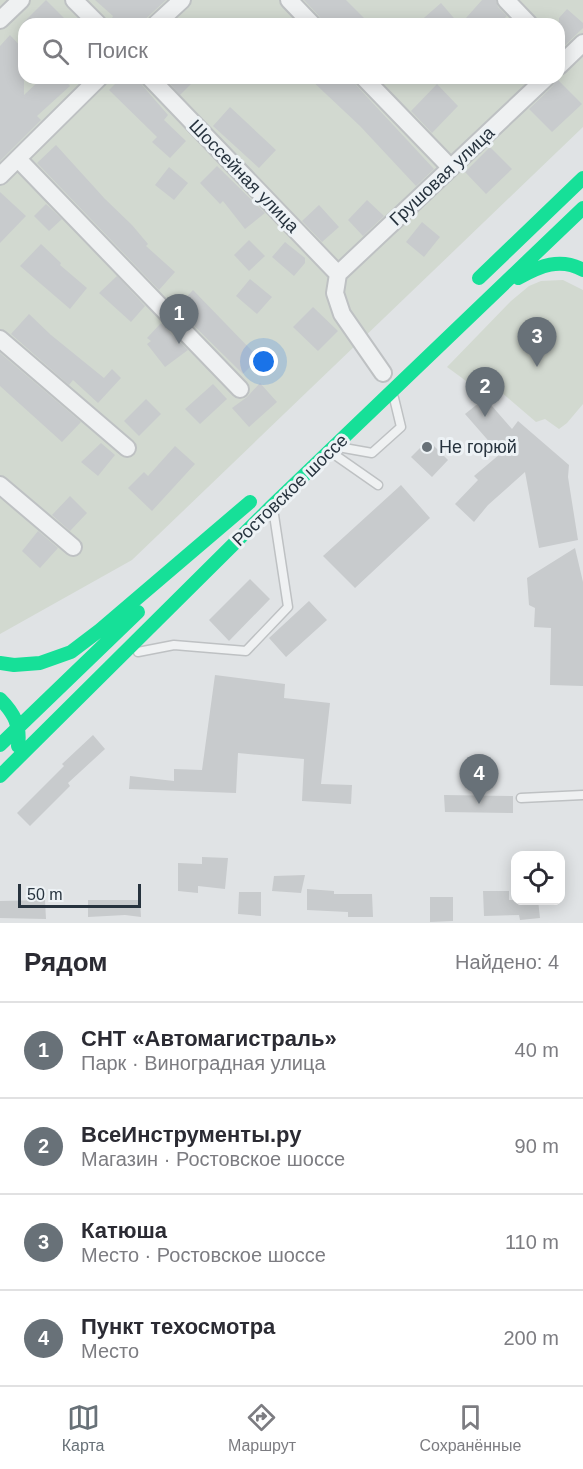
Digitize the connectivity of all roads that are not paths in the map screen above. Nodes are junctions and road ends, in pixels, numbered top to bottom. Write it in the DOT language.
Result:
graph roads {
  1 [pos="21,0"];
  2 [pos="74,0"];
  3 [pos="182,0"];
  4 [pos="289,0"];
  5 [pos="506,0"];
  6 [pos="92,18"];
  7 [pos="162,18"];
  8 [pos="306,18"];
  9 [pos="523,18"];
  10 [pos="0,20"];
  11 [pos="583,43"];
  12 [pos="565,57"];
  13 [pos="93,84"];
  14 [pos="156,84"];
  15 [pos="370,84"];
  16 [pos="540,84"];
  17 [pos="18,159"];
  18 [pos="450,167"];
  19 [pos="0,176"];
  20 [pos="583,178"];
  21 [pos="583,208"];
  22 [pos="583,270"];
  23 [pos="338,274"];
  24 [pos="472,285"];
  25 [pos="494,292"];
  26 [pos="0,339"];
  27 [pos="382,373"];
  28 [pos="240,389"];
  29 [pos="393,391"];
  30 [pos="127,448"];
  31 [pos="332,449"];
  32 [pos="0,485"];
  33 [pos="378,485"];
  34 [pos="272,506"];
  35 [pos="73,547"];
  36 [pos="123,655"];
  37 [pos="0,663"];
  38 [pos="0,699"];
  39 [pos="62,715"];
  40 [pos="20,726"];
  41 [pos="0,728"];
  42 [pos="0,745"];
  43 [pos="4,772"];
  44 [pos="583,795"];
  45 [pos="520,798"];
  1 -- 10 [label="street"];
  2 -- 6 [label="street"];
  3 -- 7 [label="street"];
  4 -- 8 [label="street"];
  5 -- 9 [label="street"];
  11 -- 12 [label="street"];
  13 -- 17 [label="street"];
  14 -- 23 [label="street, Шоссейная улица"];
  15 -- 18 [label="street"];
  16 -- 18 [label="street, Грушовая улица"];
  17 -- 19 [label="street"];
  17 -- 28 [label="street"];
  18 -- 23 [label="street, Грушовая улица"];
  20 -- 24 [label="main road"];
  21 -- 25 [label="main road, Ростовское шоссе"];
  22 -- 25 [label="main road"];
  23 -- 27 [label="street"];
  25 -- 29 [label="main road, Ростовское шоссе"];
  26 -- 30 [label="street"];
  29 -- 31 [label="main road, Ростовское шоссе"];
  29 -- 31 [label="lane"];
  31 -- 33 [label="lane"];
  31 -- 34 [label="main road, Ростовское шоссе"];
  32 -- 35 [label="street"];
  34 -- 36 [label="main road, Ростовское шоссе"];
  34 -- 36 [label="lane"];
  36 -- 39 [label="main road, Ростовское шоссе"];
  37 -- 40 [label="main road, Ростовское шоссе"];
  38 -- 40 [label="main road"];
  39 -- 40 [label="main road"];
  39 -- 43 [label="main road, Ростовское шоссе"];
  40 -- 41 [label="main road"];
  40 -- 42 [label="main road, Ростовское шоссе"];
  40 -- 43 [label="main road"];
  44 -- 45 [label="lane"];
}
